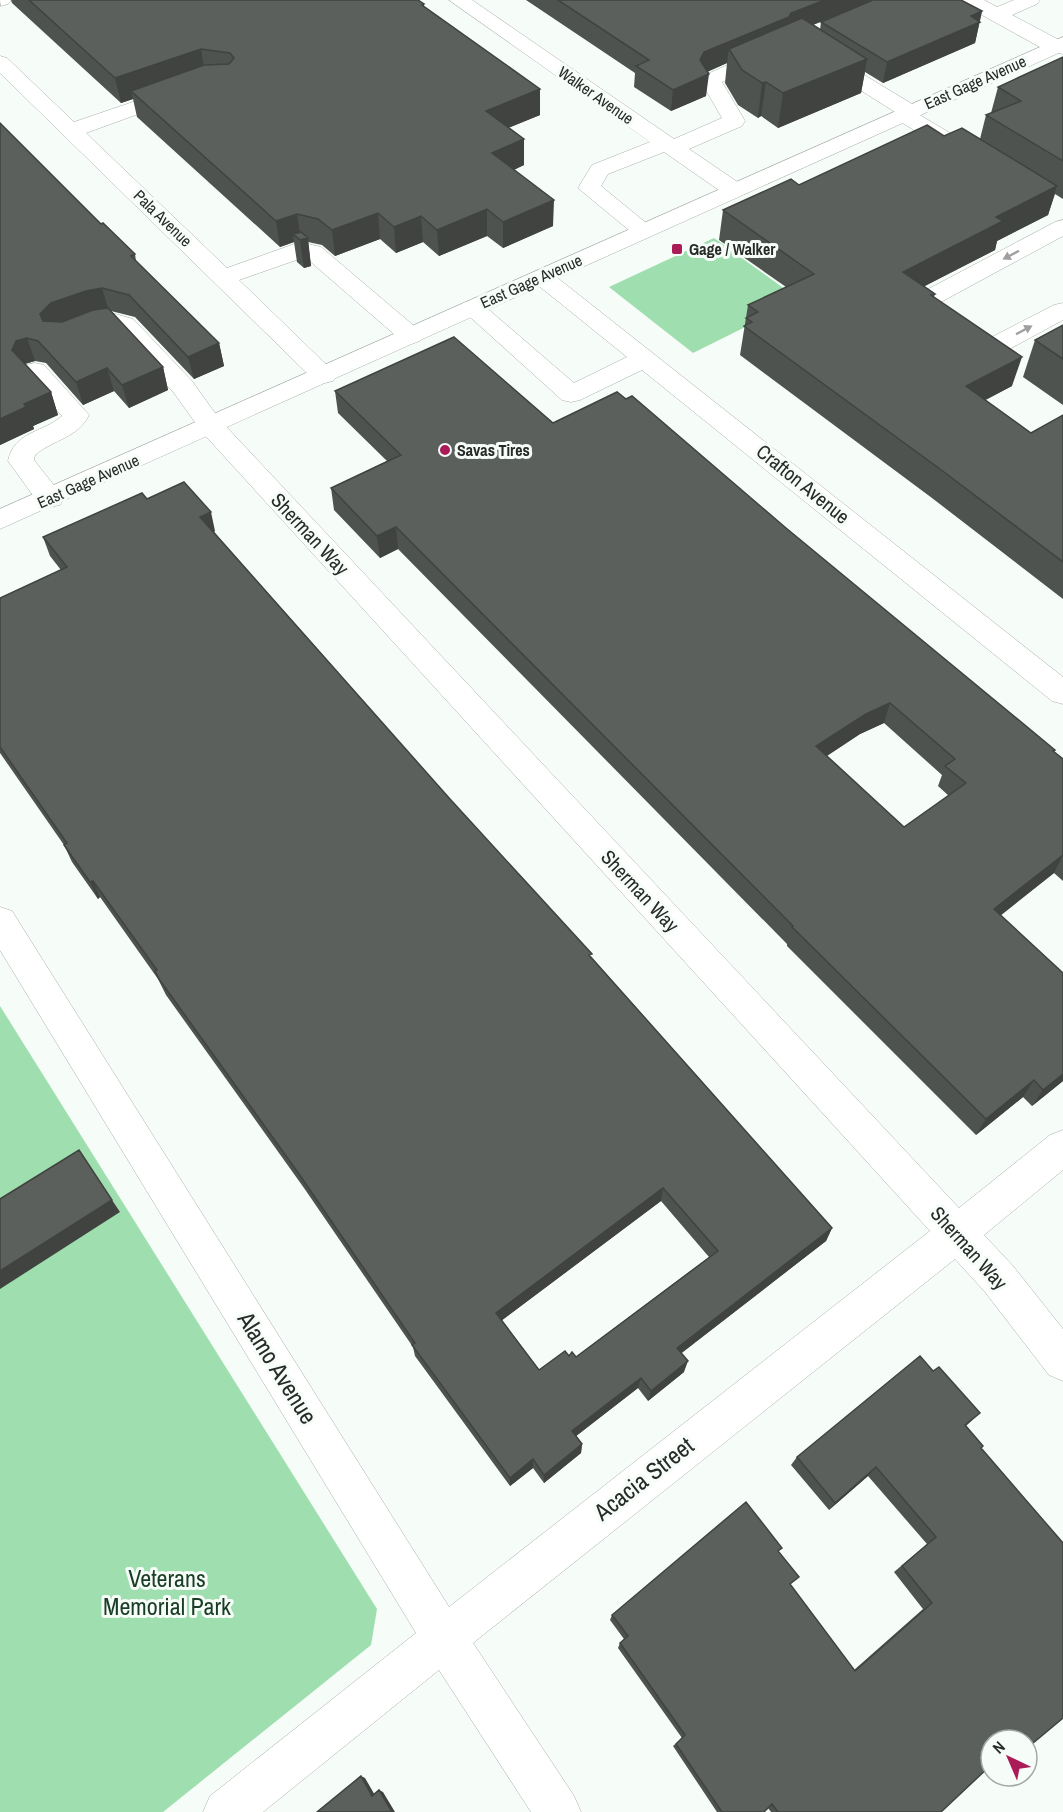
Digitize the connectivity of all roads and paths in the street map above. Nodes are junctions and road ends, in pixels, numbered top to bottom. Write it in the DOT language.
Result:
graph roads {
  1 [pos="459,0"];
  2 [pos="969,0"];
  3 [pos="1030,0"];
  4 [pos="996,15"];
  5 [pos="1060,46"];
  6 [pos="0,62"];
  7 [pos="195,87"];
  8 [pos="907,113"];
  9 [pos="72,130"];
  10 [pos="669,145"];
  11 [pos="984,163"];
  12 [pos="734,190"];
  13 [pos="1060,215"];
  14 [pos="644,231"];
  15 [pos="224,277"];
  16 [pos="542,277"];
  17 [pos="472,308"];
  18 [pos="1063,310"];
  19 [pos="411,336"];
  20 [pos="61,338"];
  21 [pos="646,358"];
  22 [pos="35,371"];
  23 [pos="324,375"];
  24 [pos="211,426"];
  25 [pos="50,498"];
  26 [pos="0,520"];
  27 [pos="1062,690"];
  28 [pos="0,921"];
  29 [pos="1063,1147"];
  30 [pos="957,1234"];
  31 [pos="1063,1361"];
  32 [pos="443,1637"];
  33 [pos="226,1812"];
  34 [pos="558,1812"];
  1 -- 10 [label="street, Walker Avenue"];
  2 -- 4 [label="street"];
  3 -- 4 [label="street"];
  4 -- 5 [label="street"];
  5 -- 8 [label="street, East Gage Avenue"];
  6 -- 9 [label="street, Pala Avenue"];
  7 -- 9 [label="street"];
  8 -- 10 [label="street"];
  8 -- 11 [label="street"];
  8 -- 12 [label="street, East Gage Avenue"];
  9 -- 15 [label="street, Pala Avenue"];
  10 -- 12 [label="street, Walker Avenue"];
  10 -- 14 [label="street"];
  12 -- 14 [label="street, East Gage Avenue"];
  13 -- 18 [label="street, one-way"];
  14 -- 16 [label="street, East Gage Avenue"];
  15 -- 19 [label="street"];
  15 -- 23 [label="street, Pala Avenue"];
  16 -- 17 [label="street, East Gage Avenue"];
  16 -- 21 [label="street, Crafton Avenue"];
  17 -- 19 [label="street, East Gage Avenue"];
  17 -- 21 [label="street"];
  19 -- 23 [label="street, East Gage Avenue"];
  20 -- 24 [label="street, Sherman Way"];
  21 -- 27 [label="street, Crafton Avenue"];
  22 -- 25 [label="street"];
  23 -- 24 [label="street, East Gage Avenue"];
  24 -- 25 [label="street, East Gage Avenue"];
  24 -- 30 [label="street, Sherman Way"];
  25 -- 26 [label="street, East Gage Avenue"];
  28 -- 32 [label="street, Alamo Avenue"];
  29 -- 30 [label="street, Acacia Street"];
  30 -- 31 [label="street, Sherman Way"];
  30 -- 32 [label="street, Acacia Street"];
  32 -- 33 [label="street, Acacia Street"];
  32 -- 34 [label="street, Alamo Avenue"];
}
